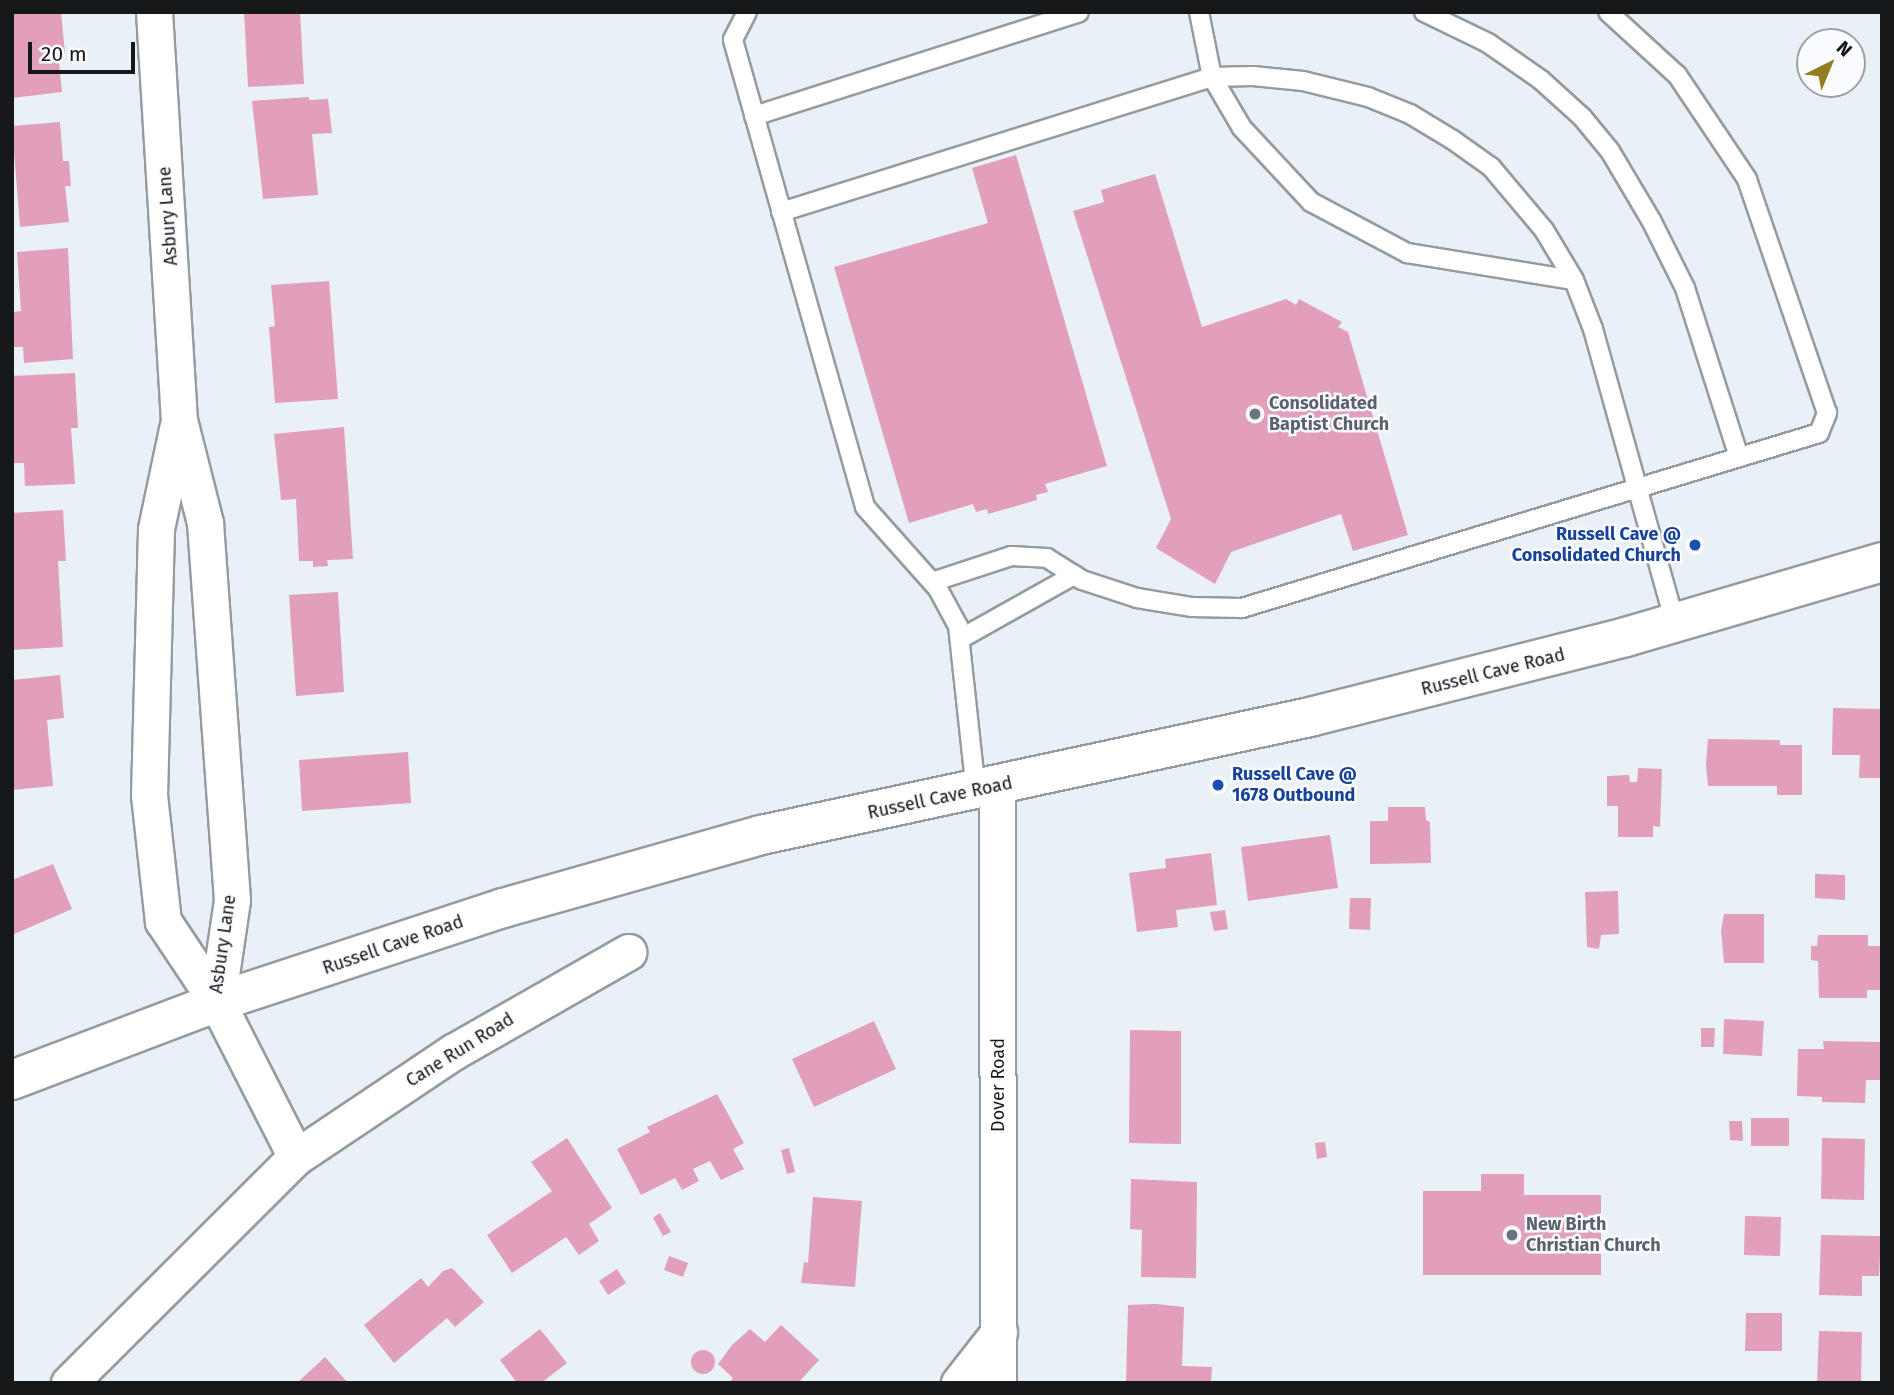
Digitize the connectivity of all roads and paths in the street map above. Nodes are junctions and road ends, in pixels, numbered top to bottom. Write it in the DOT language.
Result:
graph roads {
  1 [pos="153,12"];
  2 [pos="747,12"];
  3 [pos="1079,12"];
  4 [pos="1199,12"];
  5 [pos="1424,12"];
  6 [pos="1608,12"];
  7 [pos="1212,77"];
  8 [pos="754,116"];
  9 [pos="781,212"];
  10 [pos="1574,280"];
  11 [pos="179,419"];
  12 [pos="1739,457"];
  13 [pos="1637,489"];
  14 [pos="1882,562"];
  15 [pos="1074,575"];
  16 [pos="932,582"];
  17 [pos="1675,622"];
  18 [pos="960,639"];
  19 [pos="987,789"];
  20 [pos="628,952"];
  21 [pos="217,1002"];
  22 [pos="12,1080"];
  23 [pos="296,1157"];
  24 [pos="999,1332"];
  25 [pos="69,1383"];
  26 [pos="959,1383"];
  27 [pos="998,1383"];
  1 -- 11 [label="street, Asbury Lane"];
  2 -- 8 [label="lane"];
  3 -- 8 [label="lane"];
  4 -- 7 [label="lane"];
  5 -- 12 [label="lane"];
  6 -- 12 [label="lane"];
  7 -- 9 [label="lane"];
  7 -- 10 [label="lane"];
  7 -- 10 [label="lane"];
  8 -- 9 [label="lane"];
  9 -- 16 [label="lane"];
  10 -- 13 [label="lane"];
  11 -- 21 [label="street, Asbury Lane"];
  11 -- 21 [label="street, Asbury Lane"];
  12 -- 13 [label="lane"];
  13 -- 15 [label="lane"];
  13 -- 17 [label="lane"];
  14 -- 17 [label="main road, Russell Cave Road"];
  15 -- 16 [label="lane"];
  15 -- 18 [label="lane"];
  16 -- 18 [label="lane"];
  17 -- 19 [label="main road, Russell Cave Road"];
  18 -- 19 [label="lane"];
  19 -- 21 [label="main road, Russell Cave Road"];
  19 -- 24 [label="street, Dover Road"];
  20 -- 23 [label="street, Cane Run Road"];
  21 -- 22 [label="main road, Russell Cave Road"];
  21 -- 23 [label="street"];
  23 -- 25 [label="street, Cane Run Road"];
  24 -- 26 [label="street"];
  24 -- 27 [label="street, Dover Road"];
}
